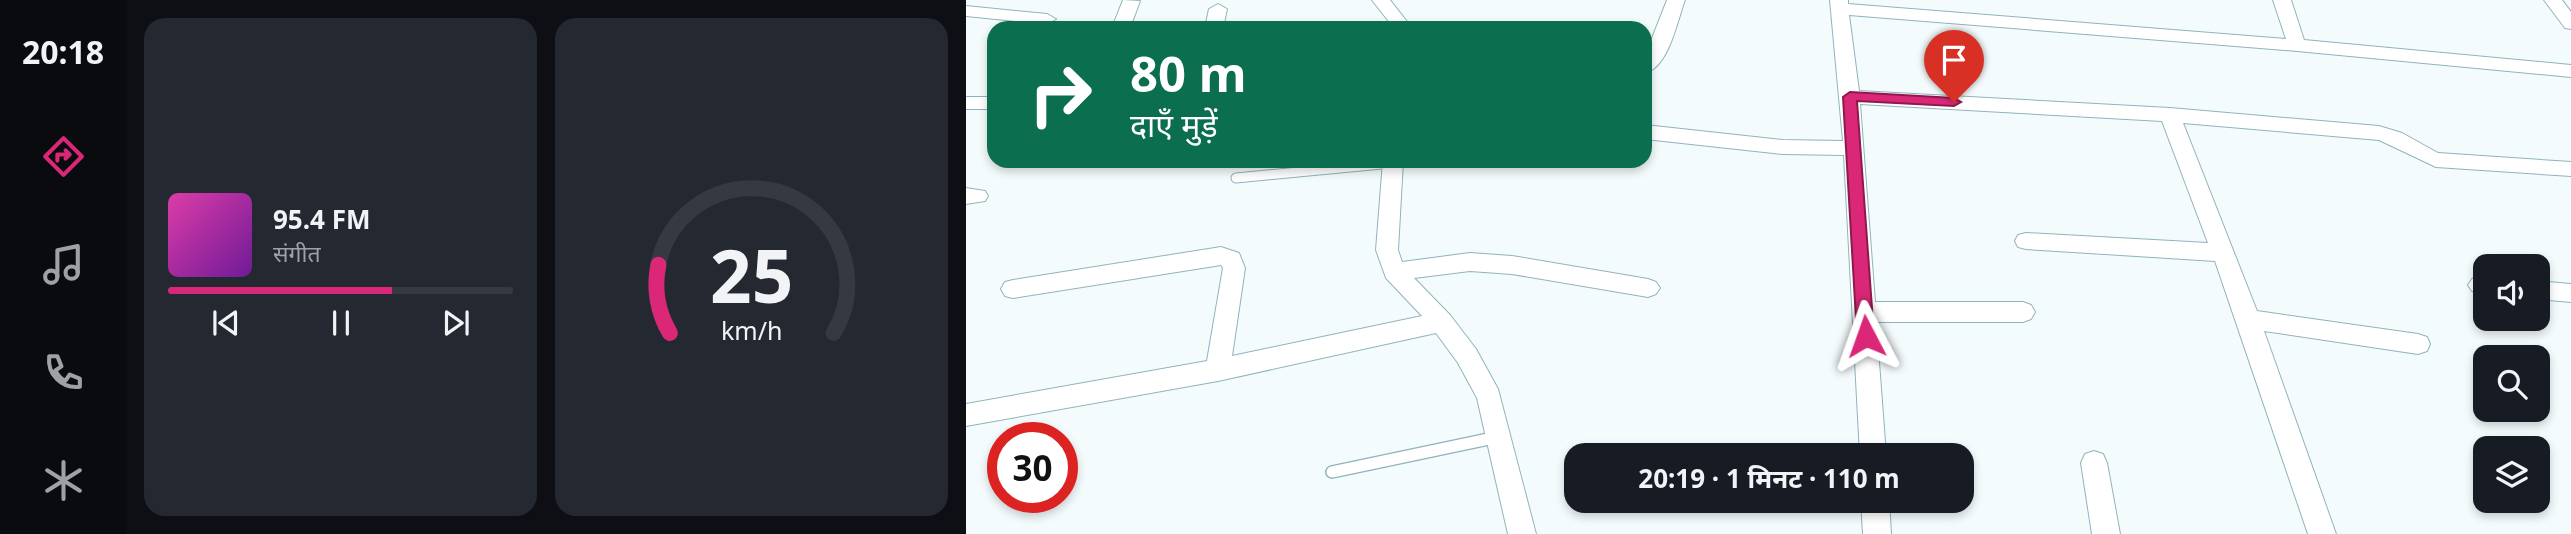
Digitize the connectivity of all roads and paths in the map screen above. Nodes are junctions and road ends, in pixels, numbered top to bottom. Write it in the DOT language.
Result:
graph roads {
  1 [pos="1381,0"];
  2 [pos="1676,0"];
  3 [pos="2282,0"];
  4 [pos="2553,0"];
  5 [pos="1131,2"];
  6 [pos="1840,5"];
  7 [pos="1217,9"];
  8 [pos="966,11"];
  9 [pos="1047,19"];
  10 [pos="1124,21"];
  11 [pos="1215,21"];
  12 [pos="1398,21"];
  13 [pos="2571,24"];
  14 [pos="2297,45"];
  15 [pos="1652,60"];
  16 [pos="2571,71"];
  17 [pos="1850,97"];
  18 [pos="966,103"];
  19 [pos="987,103"];
  20 [pos="2171,115"];
  21 [pos="1652,133"];
  22 [pos="1851,148"];
  23 [pos="1334,168"];
  24 [pos="1393,168"];
  25 [pos="2571,169"];
  26 [pos="1236,178"];
  27 [pos="2026,241"];
  28 [pos="2223,253"];
  29 [pos="1394,272"];
  30 [pos="1648,288"];
  31 [pos="1013,289"];
  32 [pos="2550,291"];
  33 [pos="2571,293"];
  34 [pos="1864,312"];
  35 [pos="2023,313"];
  36 [pos="2248,319"];
  37 [pos="1442,322"];
  38 [pos="2418,344"];
  39 [pos="1218,370"];
  40 [pos="966,415"];
  41 [pos="1498,437"];
  42 [pos="1872,443"];
  43 [pos="2094,463"];
  44 [pos="1332,472"];
  45 [pos="1876,513"];
  46 [pos="1522,534"];
  47 [pos="1877,534"];
  48 [pos="2106,534"];
  49 [pos="2322,534"];
  1 -- 12 [label="street"];
  2 -- 15 [label="street"];
  3 -- 14 [label="street"];
  4 -- 13 [label="street"];
  5 -- 10 [label="street"];
  6 -- 14 [label="street"];
  6 -- 17 [label="street"];
  7 -- 11 [label="street"];
  8 -- 9 [label="street"];
  14 -- 16 [label="street"];
  17 -- 20 [label="street"];
  17 -- 22 [label="street"];
  18 -- 19 [label="street"];
  20 -- 25 [label="street"];
  20 -- 28 [label="street"];
  21 -- 22 [label="street"];
  22 -- 34 [label="street"];
  23 -- 26 [label="lane"];
  24 -- 29 [label="street"];
  27 -- 28 [label="street"];
  28 -- 36 [label="street"];
  29 -- 30 [label="street"];
  29 -- 37 [label="street"];
  31 -- 39 [label="street"];
  32 -- 33 [label="street"];
  34 -- 35 [label="street"];
  34 -- 42 [label="street"];
  36 -- 38 [label="street"];
  36 -- 49 [label="street"];
  37 -- 39 [label="street"];
  37 -- 41 [label="street"];
  39 -- 40 [label="street"];
  41 -- 44 [label="lane"];
  41 -- 46 [label="street"];
  43 -- 48 [label="street"];
  45 -- 47 [label="street"];
}
